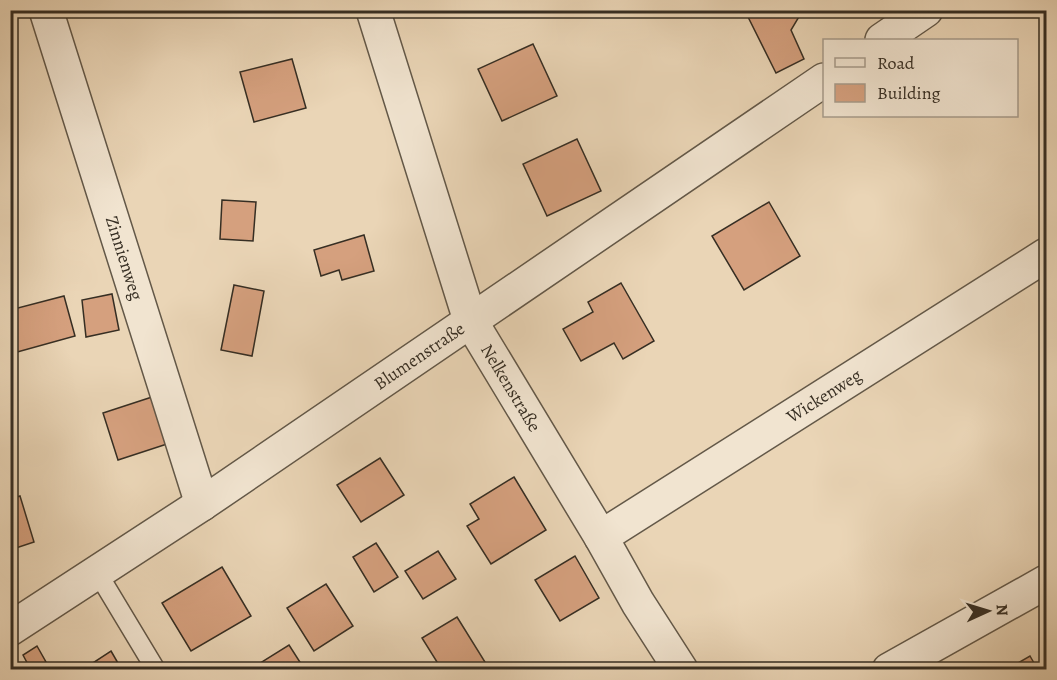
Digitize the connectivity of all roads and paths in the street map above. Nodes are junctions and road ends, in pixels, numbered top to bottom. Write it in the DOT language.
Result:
graph roads {
  1 [pos="46,10"];
  2 [pos="373,10"];
  3 [pos="926,10"];
  4 [pos="883,39"];
  5 [pos="823,81"];
  6 [pos="1047,255"];
  7 [pos="470,320"];
  8 [pos="202,504"];
  9 [pos="601,537"];
  10 [pos="97,572"];
  11 [pos="1047,582"];
  12 [pos="10,629"];
  13 [pos="156,669"];
  14 [pos="681,669"];
  15 [pos="889,669"];
  1 -- 8 [label="street, Zinnienweg"];
  2 -- 7 [label="street, Nelkenstraße"];
  3 -- 4 [label="street"];
  5 -- 7 [label="street, Blumenstraße"];
  6 -- 9 [label="street, Wickenweg"];
  7 -- 8 [label="street, Blumenstraße"];
  7 -- 9 [label="street, Nelkenstraße"];
  8 -- 10 [label="street, Blumenstraße"];
  9 -- 14 [label="street, Nelkenstraße"];
  10 -- 12 [label="street, Blumenstraße"];
  10 -- 13 [label="lane"];
  11 -- 15 [label="street"];
}
